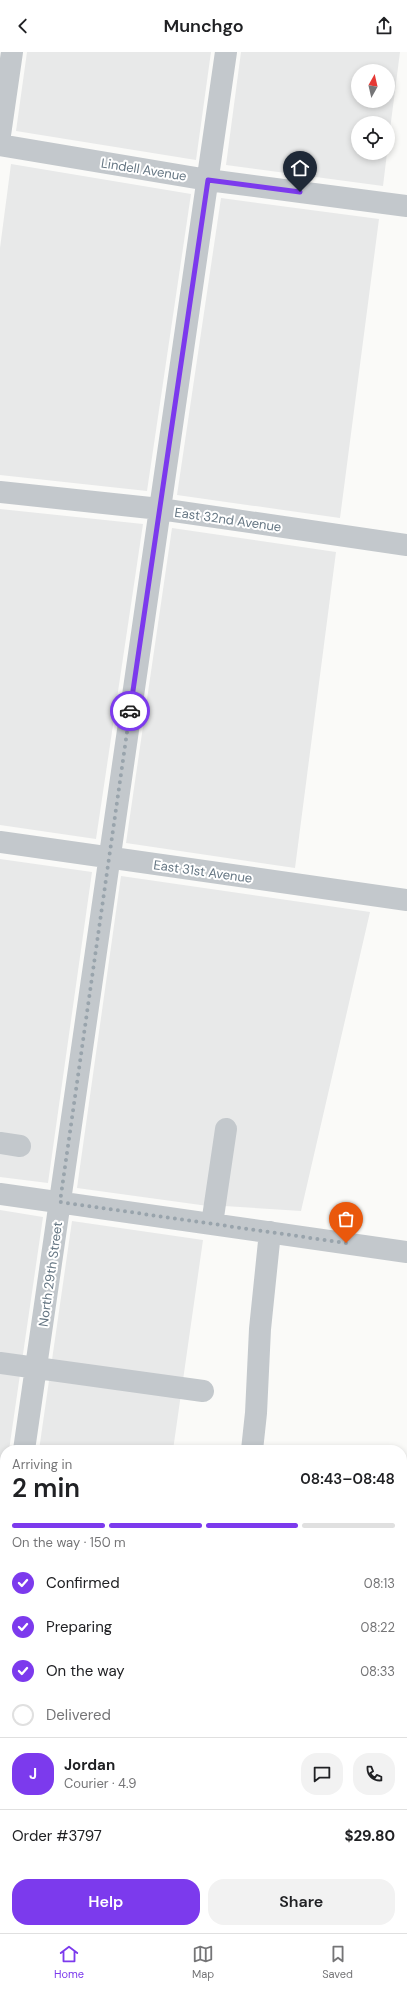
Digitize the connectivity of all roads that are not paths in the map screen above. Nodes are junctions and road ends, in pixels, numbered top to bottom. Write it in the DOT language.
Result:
graph roads {
  1 [pos="12,52"];
  2 [pos="226,52"];
  3 [pos="0,135"];
  4 [pos="0,145"];
  5 [pos="208,180"];
  6 [pos="407,206"];
  7 [pos="0,492"];
  8 [pos="160,509"];
  9 [pos="407,545"];
  10 [pos="0,842"];
  11 [pos="109,858"];
  12 [pos="407,900"];
  13 [pos="226,1129"];
  14 [pos="0,1194"];
  15 [pos="60,1202"];
  16 [pos="212,1224"];
  17 [pos="270,1232"];
  18 [pos="407,1252"];
  19 [pos="0,1363"];
  20 [pos="36,1368"];
  21 [pos="203,1391"];
  22 [pos="25,1445"];
  23 [pos="253,1445"];
  1 -- 3 [label="street"];
  2 -- 5 [label="street, North 29th Street"];
  4 -- 5 [label="street, Lindell Avenue"];
  5 -- 6 [label="street, Lindell Avenue"];
  5 -- 8 [label="street, North 29th Street"];
  7 -- 8 [label="street, East 32nd Avenue"];
  8 -- 9 [label="street, East 32nd Avenue"];
  8 -- 11 [label="street, North 29th Street"];
  10 -- 11 [label="street, East 31st Avenue"];
  11 -- 12 [label="street, East 31st Avenue"];
  11 -- 15 [label="street, North 29th Street"];
  13 -- 16 [label="street"];
  14 -- 15 [label="street"];
  15 -- 16 [label="street"];
  15 -- 20 [label="street, North 29th Street"];
  16 -- 17 [label="street"];
  17 -- 18 [label="street"];
  17 -- 23 [label="street"];
  19 -- 20 [label="street"];
  20 -- 21 [label="street"];
  20 -- 22 [label="street, North 29th Street"];
}
